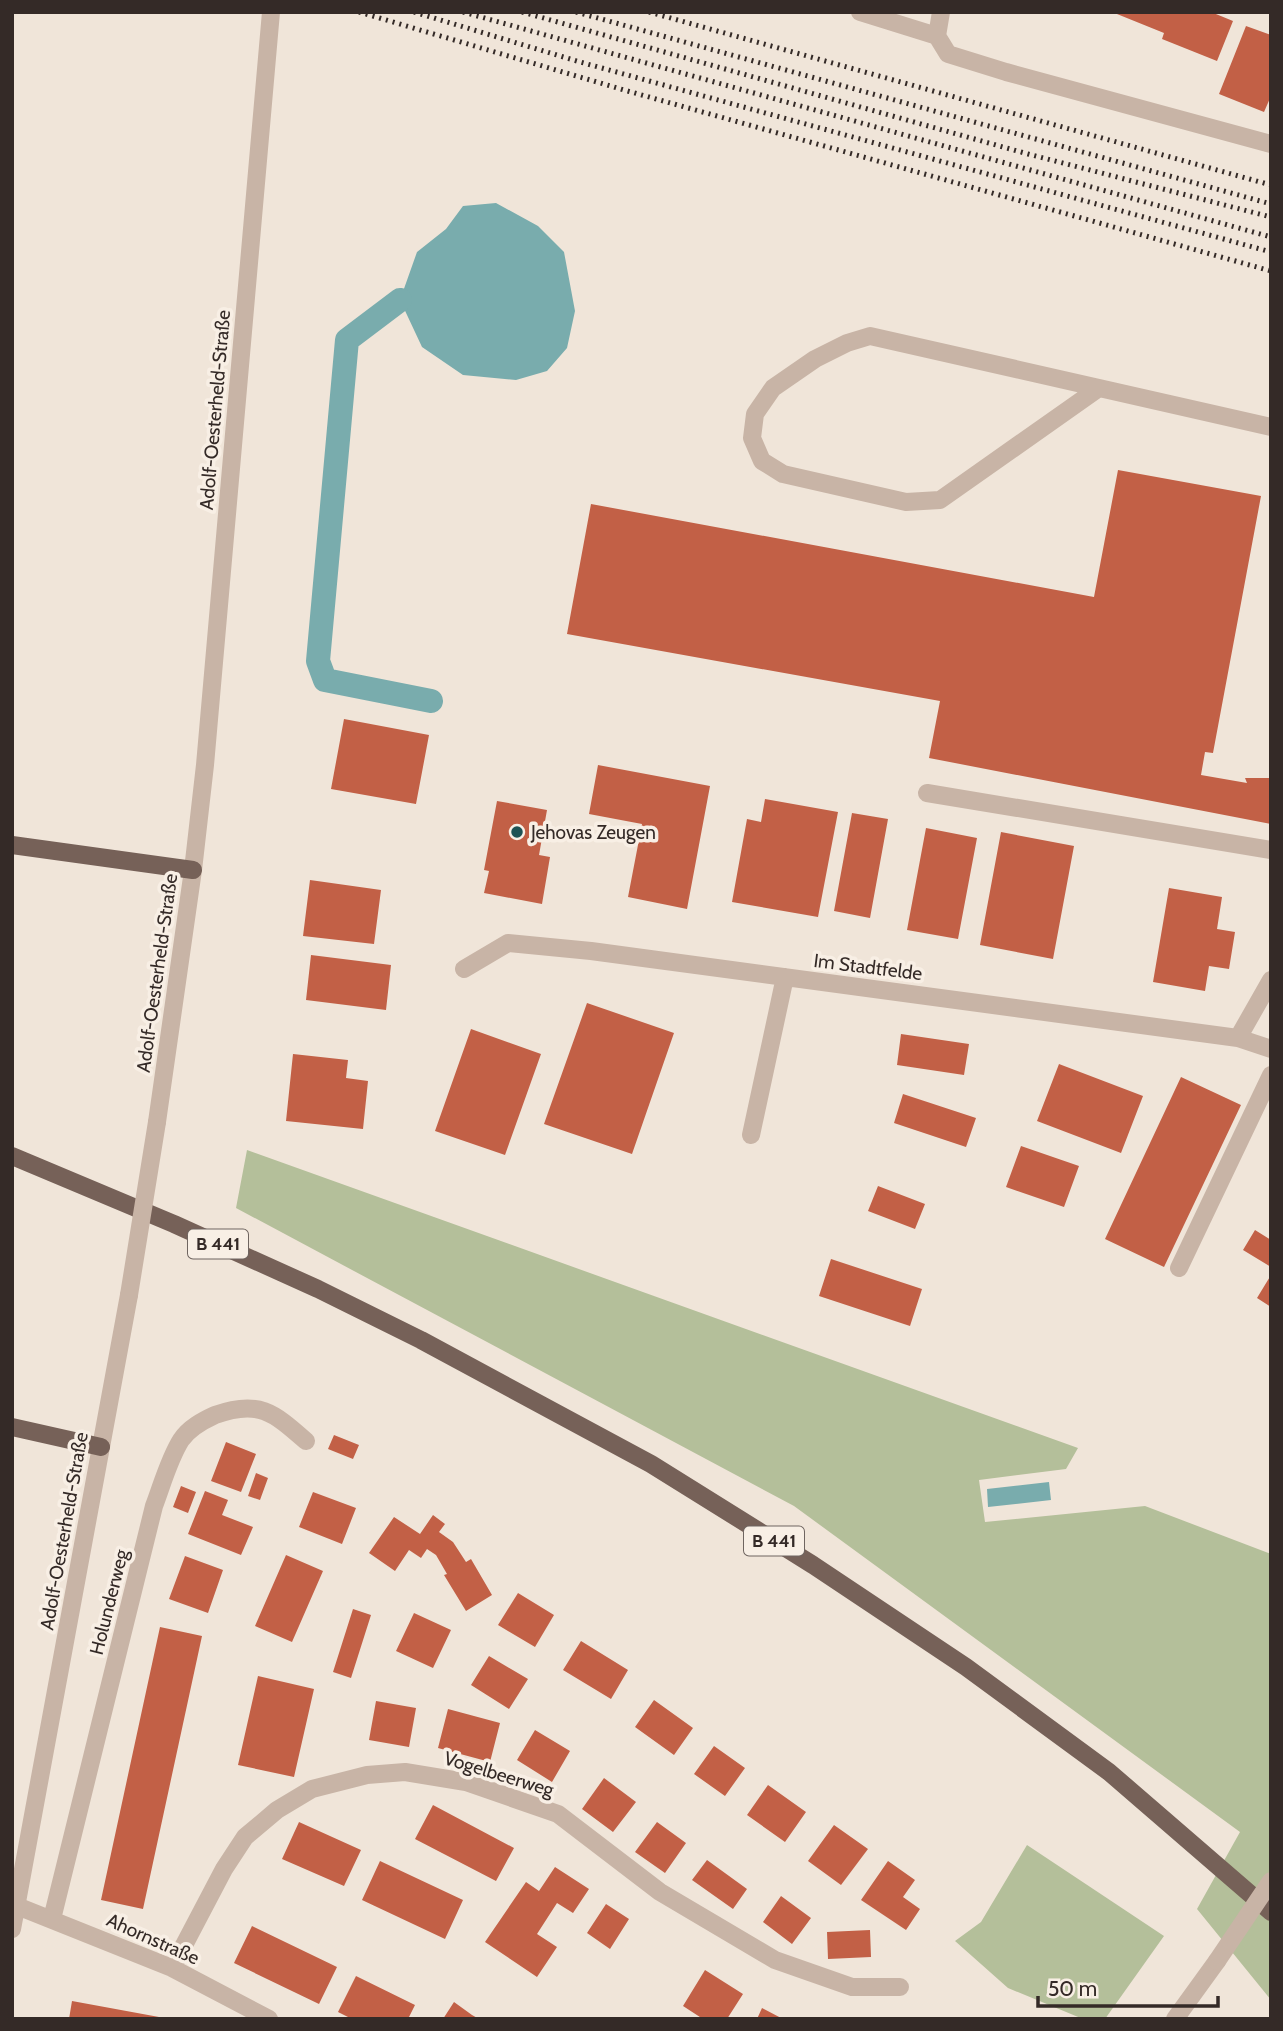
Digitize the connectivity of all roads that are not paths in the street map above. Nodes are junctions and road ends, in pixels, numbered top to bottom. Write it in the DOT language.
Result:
graph roads {
  1 [pos="860,12"];
  2 [pos="941,12"];
  3 [pos="271,16"];
  4 [pos="937,36"];
  5 [pos="1271,144"];
  6 [pos="1099,388"];
  7 [pos="1271,427"];
  8 [pos="927,793"];
  9 [pos="12,845"];
  10 [pos="1271,850"];
  11 [pos="193,870"];
  12 [pos="464,969"];
  13 [pos="785,977"];
  14 [pos="1271,980"];
  15 [pos="1238,1038"];
  16 [pos="1271,1049"];
  17 [pos="1271,1076"];
  18 [pos="751,1135"];
  19 [pos="12,1156"];
  20 [pos="1180,1268"];
  21 [pos="12,1427"];
  22 [pos="306,1441"];
  23 [pos="102,1447"];
  24 [pos="1271,1881"];
  25 [pos="14,1905"];
  26 [pos="1271,1912"];
  27 [pos="52,1919"];
  28 [pos="12,1929"];
  29 [pos="172,1968"];
  30 [pos="900,1987"];
  31 [pos="270,2019"];
  32 [pos="1175,2019"];
  1 -- 4 [label="street"];
  2 -- 4 [label="street"];
  3 -- 11 [label="street, Adolf-Oesterheld-Straße"];
  4 -- 5 [label="street"];
  6 -- 6 [label="street"];
  6 -- 7 [label="street"];
  8 -- 10 [label="street"];
  9 -- 11 [label="main road"];
  11 -- 23 [label="street, Adolf-Oesterheld-Straße, bridge"];
  12 -- 13 [label="street, Im Stadtfelde"];
  13 -- 15 [label="street, Im Stadtfelde"];
  13 -- 18 [label="street"];
  14 -- 15 [label="street"];
  15 -- 16 [label="street, Im Stadtfelde"];
  17 -- 20 [label="street"];
  19 -- 26 [label="main road, B 441"];
  21 -- 23 [label="main road"];
  22 -- 27 [label="street, Holunderweg"];
  23 -- 25 [label="street, Adolf-Oesterheld-Straße"];
  24 -- 32 [label="street, bridge"];
  25 -- 27 [label="street, Ahornstraße"];
  25 -- 28 [label="street, Adolf-Oesterheld-Straße"];
  27 -- 29 [label="street, Ahornstraße"];
  29 -- 30 [label="street, Vogelbeerweg"];
  29 -- 31 [label="street, Ahornstraße"];
}
